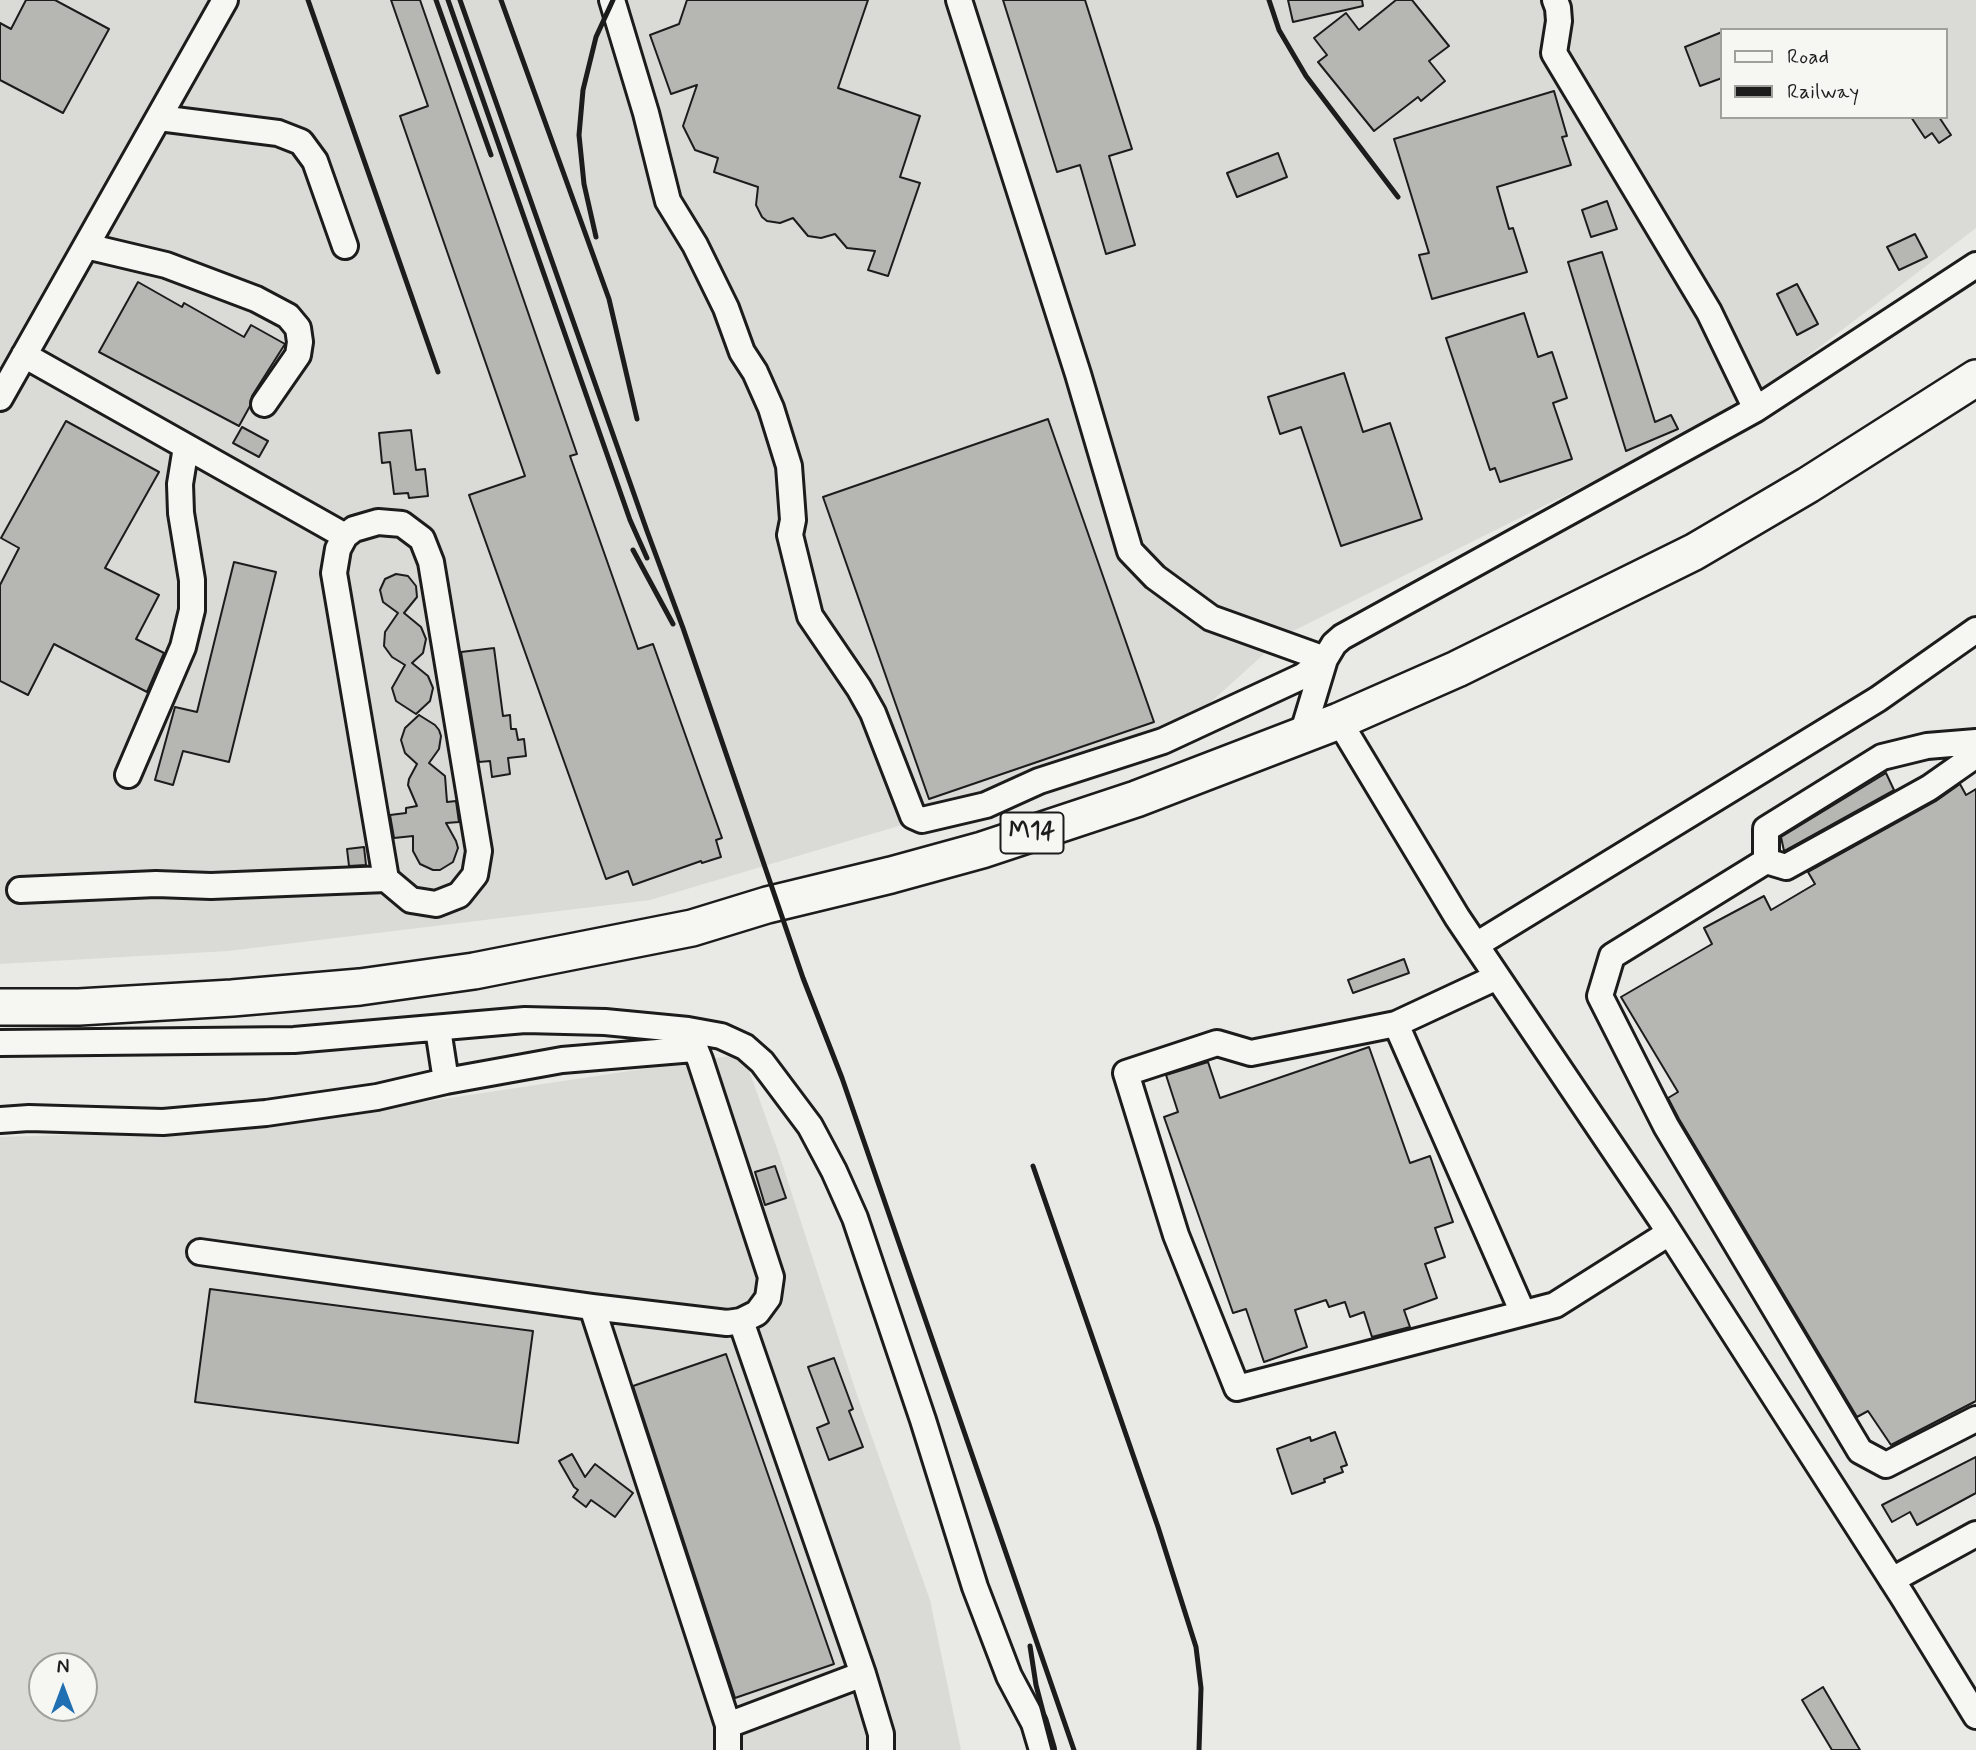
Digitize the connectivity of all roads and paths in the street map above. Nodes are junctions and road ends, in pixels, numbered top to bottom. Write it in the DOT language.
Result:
graph roads {
  1 [pos="225,0"];
  2 [pos="612,0"];
  3 [pos="959,0"];
  4 [pos="1555,0"];
  5 [pos="159,118"];
  6 [pos="86,246"];
  7 [pos="345,246"];
  8 [pos="1976,265"];
  9 [pos="24,355"];
  10 [pos="1976,378"];
  11 [pos="0,398"];
  12 [pos="264,404"];
  13 [pos="1756,409"];
  14 [pos="186,447"];
  15 [pos="345,536"];
  16 [pos="1976,630"];
  17 [pos="1325,659"];
  18 [pos="1339,721"];
  19 [pos="1301,735"];
  20 [pos="1976,742"];
  21 [pos="1976,755"];
  22 [pos="128,775"];
  23 [pos="1766,861"];
  24 [pos="386,879"];
  25 [pos="20,890"];
  26 [pos="1476,946"];
  27 [pos="1497,977"];
  28 [pos="232,998"];
  29 [pos="0,1007"];
  30 [pos="1396,1024"];
  31 [pos="438,1029"];
  32 [pos="691,1039"];
  33 [pos="224,1041"];
  34 [pos="0,1043"];
  35 [pos="446,1081"];
  36 [pos="0,1120"];
  37 [pos="1669,1233"];
  38 [pos="200,1252"];
  39 [pos="592,1307"];
  40 [pos="1523,1313"];
  41 [pos="741,1321"];
  42 [pos="1976,1419"];
  43 [pos="1976,1534"];
  44 [pos="1892,1580"];
  45 [pos="863,1674"];
  46 [pos="1976,1716"];
  47 [pos="728,1725"];
  48 [pos="728,1750"];
  49 [pos="881,1750"];
  50 [pos="1042,1750"];
  1 -- 5 [label="street"];
  2 -- 17 [label="street"];
  3 -- 17 [label="street"];
  4 -- 13 [label="street"];
  5 -- 6 [label="street"];
  5 -- 7 [label="street"];
  6 -- 9 [label="street"];
  6 -- 12 [label="street"];
  8 -- 13 [label="street"];
  9 -- 11 [label="street"];
  9 -- 14 [label="street"];
  10 -- 18 [label="highway, M14"];
  13 -- 17 [label="street"];
  14 -- 15 [label="street"];
  14 -- 22 [label="street"];
  15 -- 24 [label="street"];
  15 -- 24 [label="street"];
  16 -- 26 [label="street"];
  17 -- 19 [label="street"];
  18 -- 19 [label="highway, M14"];
  18 -- 26 [label="street"];
  19 -- 28 [label="highway, M14"];
  20 -- 23 [label="street"];
  21 -- 23 [label="street"];
  23 -- 42 [label="street"];
  24 -- 25 [label="street"];
  26 -- 27 [label="street"];
  27 -- 30 [label="street"];
  27 -- 37 [label="street"];
  28 -- 29 [label="highway, M14"];
  28 -- 33 [label="street"];
  30 -- 40 [label="street"];
  30 -- 40 [label="street"];
  31 -- 32 [label="street"];
  31 -- 33 [label="street"];
  31 -- 35 [label="street"];
  32 -- 35 [label="street"];
  32 -- 41 [label="street"];
  32 -- 50 [label="street"];
  33 -- 34 [label="street"];
  35 -- 36 [label="street"];
  37 -- 40 [label="street"];
  37 -- 44 [label="street"];
  38 -- 39 [label="street"];
  39 -- 41 [label="street"];
  39 -- 47 [label="street"];
  41 -- 45 [label="street"];
  43 -- 44 [label="street"];
  44 -- 46 [label="street"];
  45 -- 47 [label="street"];
  45 -- 49 [label="street"];
  47 -- 48 [label="street"];
}
